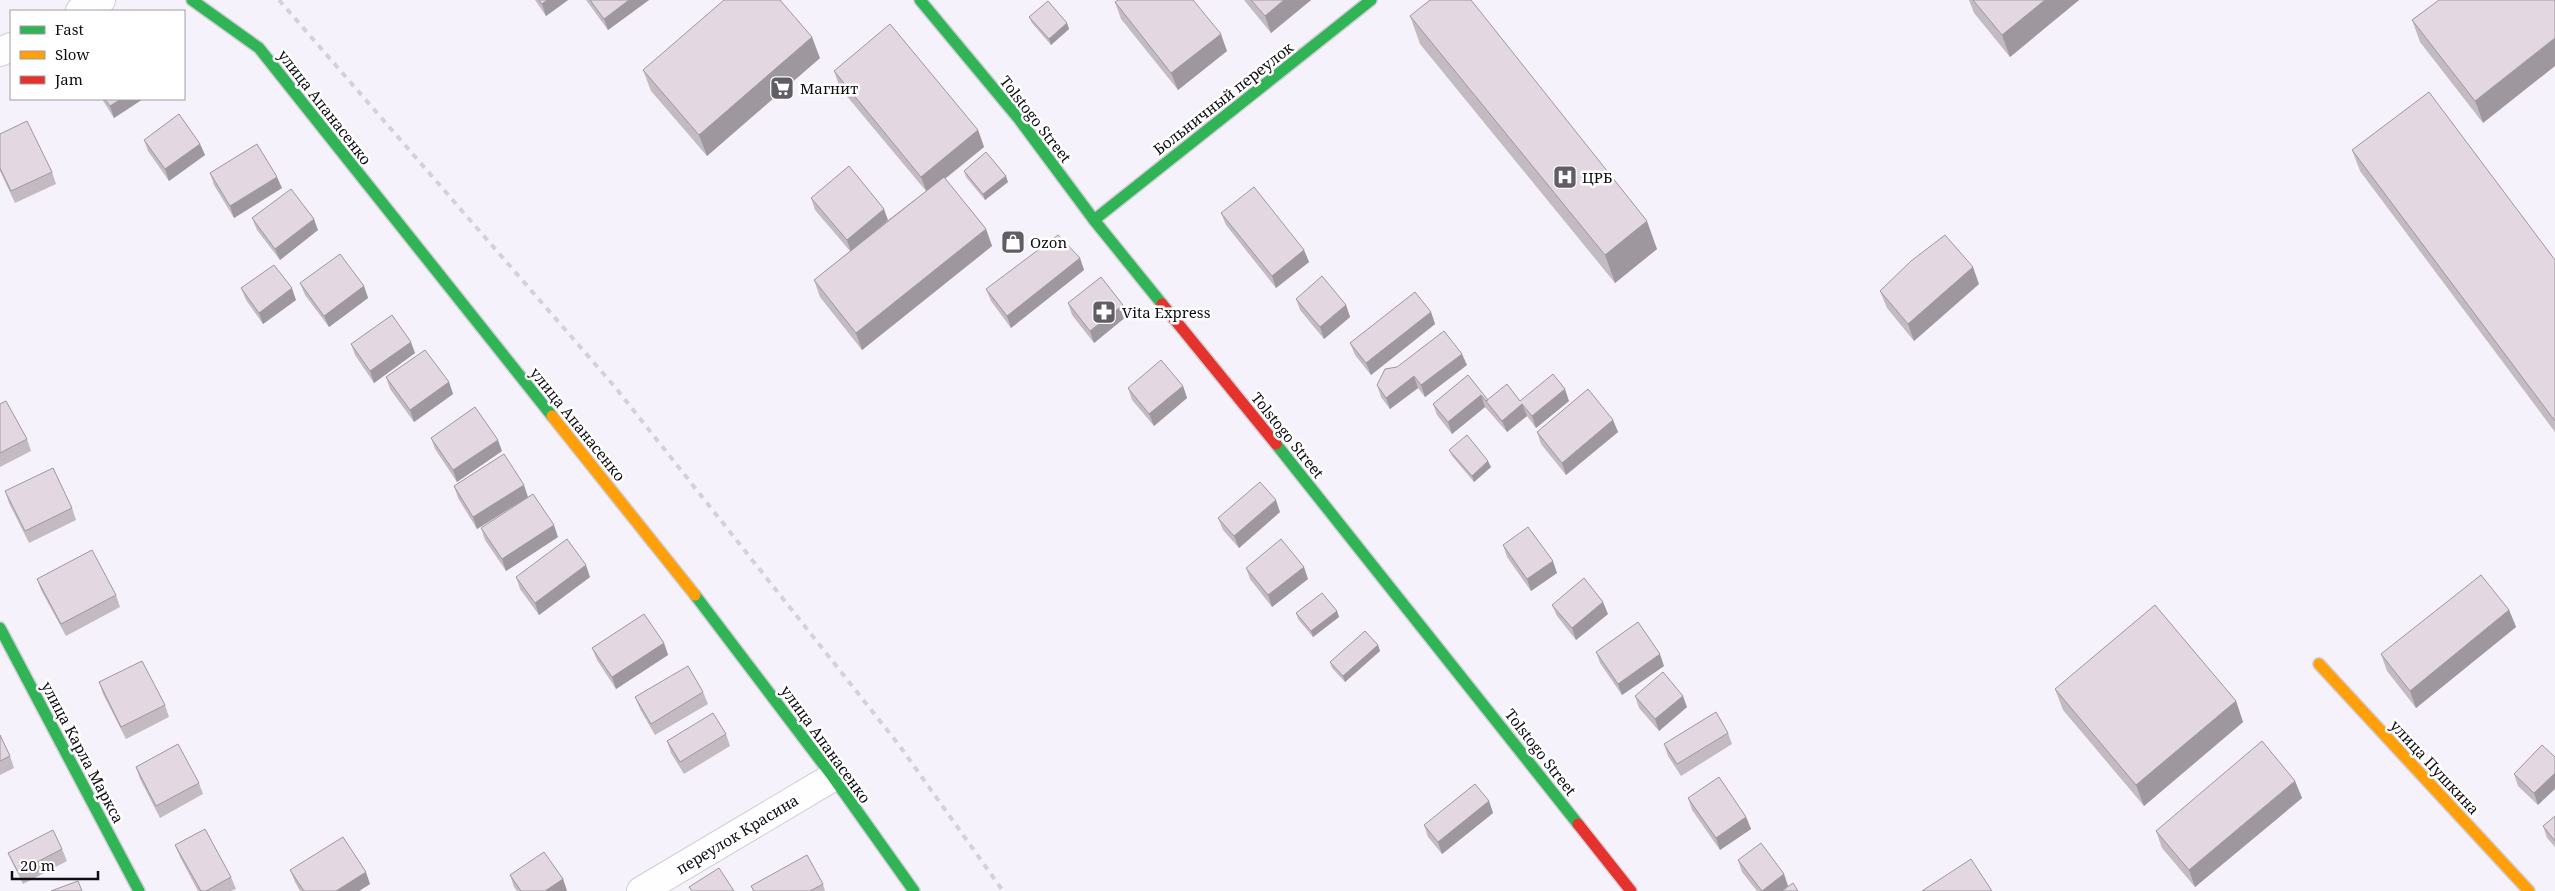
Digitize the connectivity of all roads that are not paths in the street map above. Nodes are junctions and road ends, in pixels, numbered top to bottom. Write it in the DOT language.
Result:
graph roads {
  1 [pos="101,0"];
  2 [pos="192,0"];
  3 [pos="920,0"];
  4 [pos="1371,0"];
  5 [pos="82,10"];
  6 [pos="1094,220"];
  7 [pos="0,628"];
  8 [pos="2319,664"];
  9 [pos="833,777"];
  10 [pos="139,891"];
  11 [pos="641,891"];
  12 [pos="914,891"];
  13 [pos="1631,891"];
  14 [pos="2529,891"];
  1 -- 5 [label="street"];
  2 -- 9 [label="street, улица Апанасенко"];
  3 -- 6 [label="street, Tolstogo Street"];
  4 -- 6 [label="street, Больничный переулок"];
  6 -- 13 [label="street, Tolstogo Street"];
  7 -- 10 [label="street, улица Карла Маркса"];
  8 -- 14 [label="street, улица Пушкина"];
  9 -- 11 [label="street, переулок Красина"];
  9 -- 12 [label="street, улица Апанасенко"];
}
